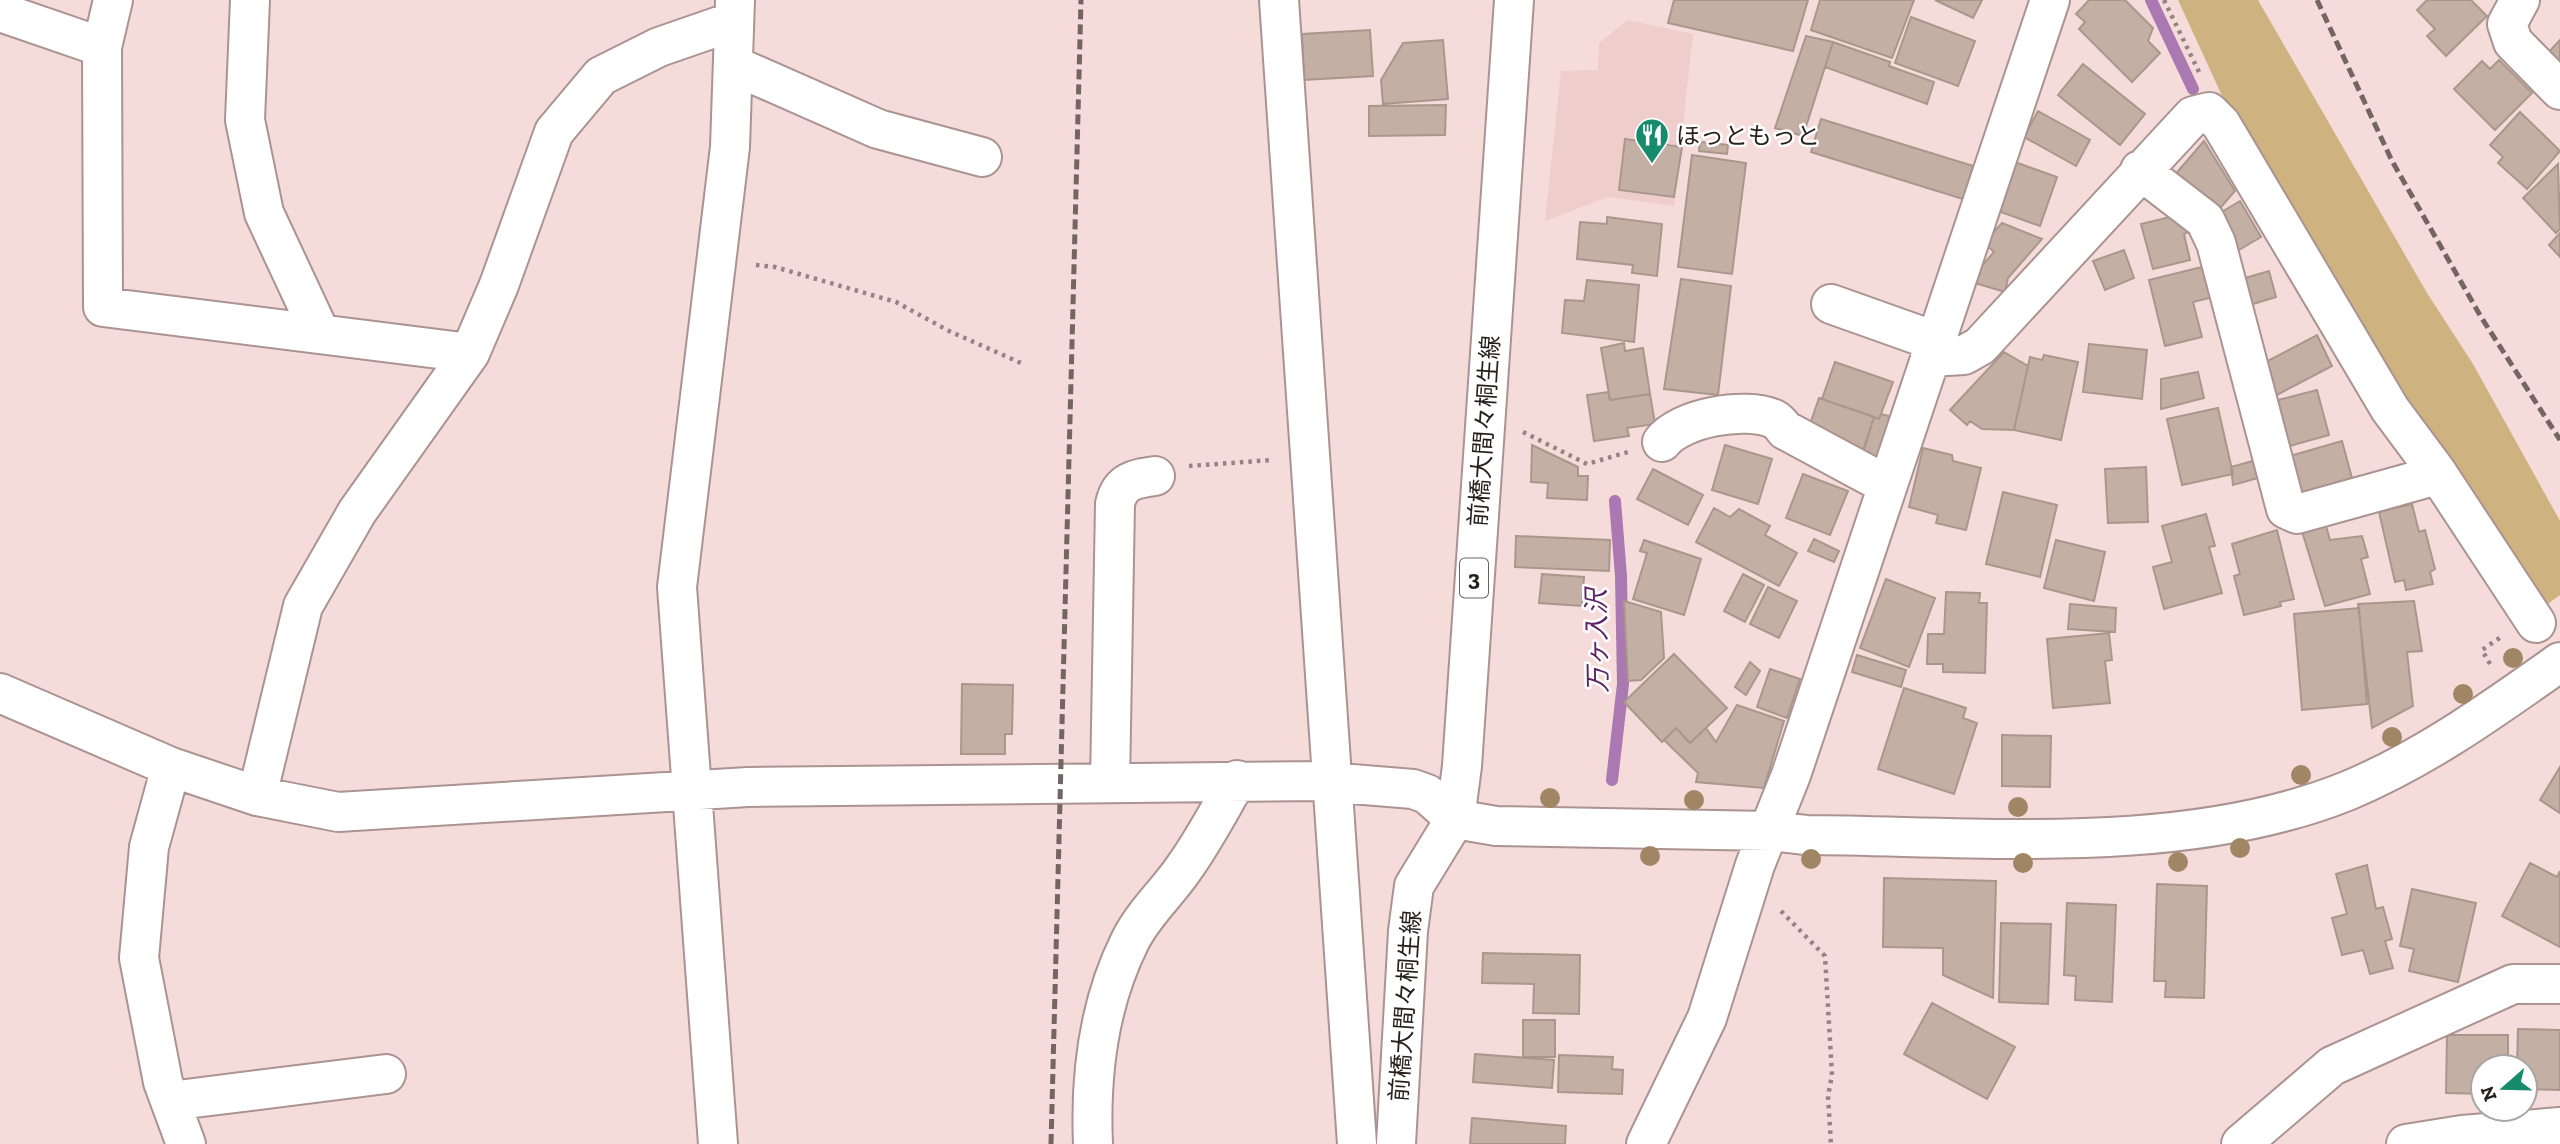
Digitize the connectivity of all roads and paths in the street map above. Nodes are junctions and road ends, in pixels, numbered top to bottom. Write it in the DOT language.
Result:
graph roads {
  1 [pos="113,0"];
  2 [pos="250,0"];
  3 [pos="1279,0"];
  4 [pos="1514,0"];
  5 [pos="2050,0"];
  6 [pos="2164,0"];
  7 [pos="2520,0"];
  8 [pos="735,11"];
  9 [pos="0,12"];
  10 [pos="102,47"];
  11 [pos="733,65"];
  12 [pos="2560,90"];
  13 [pos="2209,112"];
  14 [pos="982,156"];
  15 [pos="2140,170"];
  16 [pos="716,260"];
  17 [pos="1831,304"];
  18 [pos="320,333"];
  19 [pos="1932,349"];
  20 [pos="470,353"];
  21 [pos="1021,363"];
  22 [pos="1517,428"];
  23 [pos="1662,442"];
  24 [pos="1310,457"];
  25 [pos="2436,471"];
  26 [pos="1156,476"];
  27 [pos="1887,485"];
  28 [pos="2530,614"];
  29 [pos="2482,650"];
  30 [pos="2560,662"];
  31 [pos="2490,664"];
  32 [pos="0,693"];
  33 [pos="171,767"];
  34 [pos="1237,780"];
  35 [pos="1110,783"];
  36 [pos="1333,783"];
  37 [pos="691,790"];
  38 [pos="257,796"];
  39 [pos="1455,819"];
  40 [pos="1769,831"];
  41 [pos="1772,901"];
  42 [pos="2560,984"];
  43 [pos="386,1074"];
  44 [pos="170,1101"];
  45 [pos="2560,1127"];
  46 [pos="186,1144"];
  47 [pos="718,1144"];
  48 [pos="1093,1144"];
  49 [pos="1357,1144"];
  50 [pos="1396,1144"];
  51 [pos="1646,1144"];
  52 [pos="1831,1144"];
  53 [pos="2241,1144"];
  54 [pos="2406,1144"];
  1 -- 10 [label="street"];
  2 -- 18 [label="street"];
  3 -- 24 [label="street"];
  4 -- 39 [label="street, 前橋大間々桐生線 / 3"];
  5 -- 19 [label="street"];
  6 -- 13 [label="path"];
  7 -- 12 [label="street"];
  8 -- 11 [label="street"];
  8 -- 20 [label="street"];
  9 -- 10 [label="street"];
  10 -- 18 [label="street"];
  11 -- 14 [label="street"];
  11 -- 16 [label="street"];
  13 -- 15 [label="street"];
  13 -- 25 [label="street"];
  15 -- 19 [label="street"];
  15 -- 25 [label="street"];
  16 -- 21 [label="path"];
  16 -- 37 [label="street"];
  17 -- 19 [label="street"];
  18 -- 20 [label="street"];
  19 -- 27 [label="street"];
  20 -- 38 [label="street"];
  22 -- 23 [label="path"];
  23 -- 27 [label="street"];
  24 -- 26 [label="path"];
  24 -- 36 [label="street"];
  25 -- 28 [label="street"];
  26 -- 35 [label="street"];
  27 -- 40 [label="street"];
  29 -- 31 [label="path"];
  30 -- 40 [label="street"];
  32 -- 33 [label="street"];
  33 -- 38 [label="street"];
  33 -- 44 [label="street"];
  34 -- 35 [label="street"];
  34 -- 36 [label="street"];
  34 -- 48 [label="street"];
  35 -- 37 [label="street"];
  36 -- 39 [label="street"];
  36 -- 49 [label="street"];
  37 -- 38 [label="street"];
  37 -- 47 [label="street"];
  39 -- 40 [label="street"];
  39 -- 50 [label="street, 前橋大間々桐生線 / 3"];
  40 -- 51 [label="street"];
  41 -- 52 [label="path"];
  42 -- 53 [label="street"];
  43 -- 44 [label="street"];
  44 -- 46 [label="street"];
  45 -- 54 [label="street"];
}
